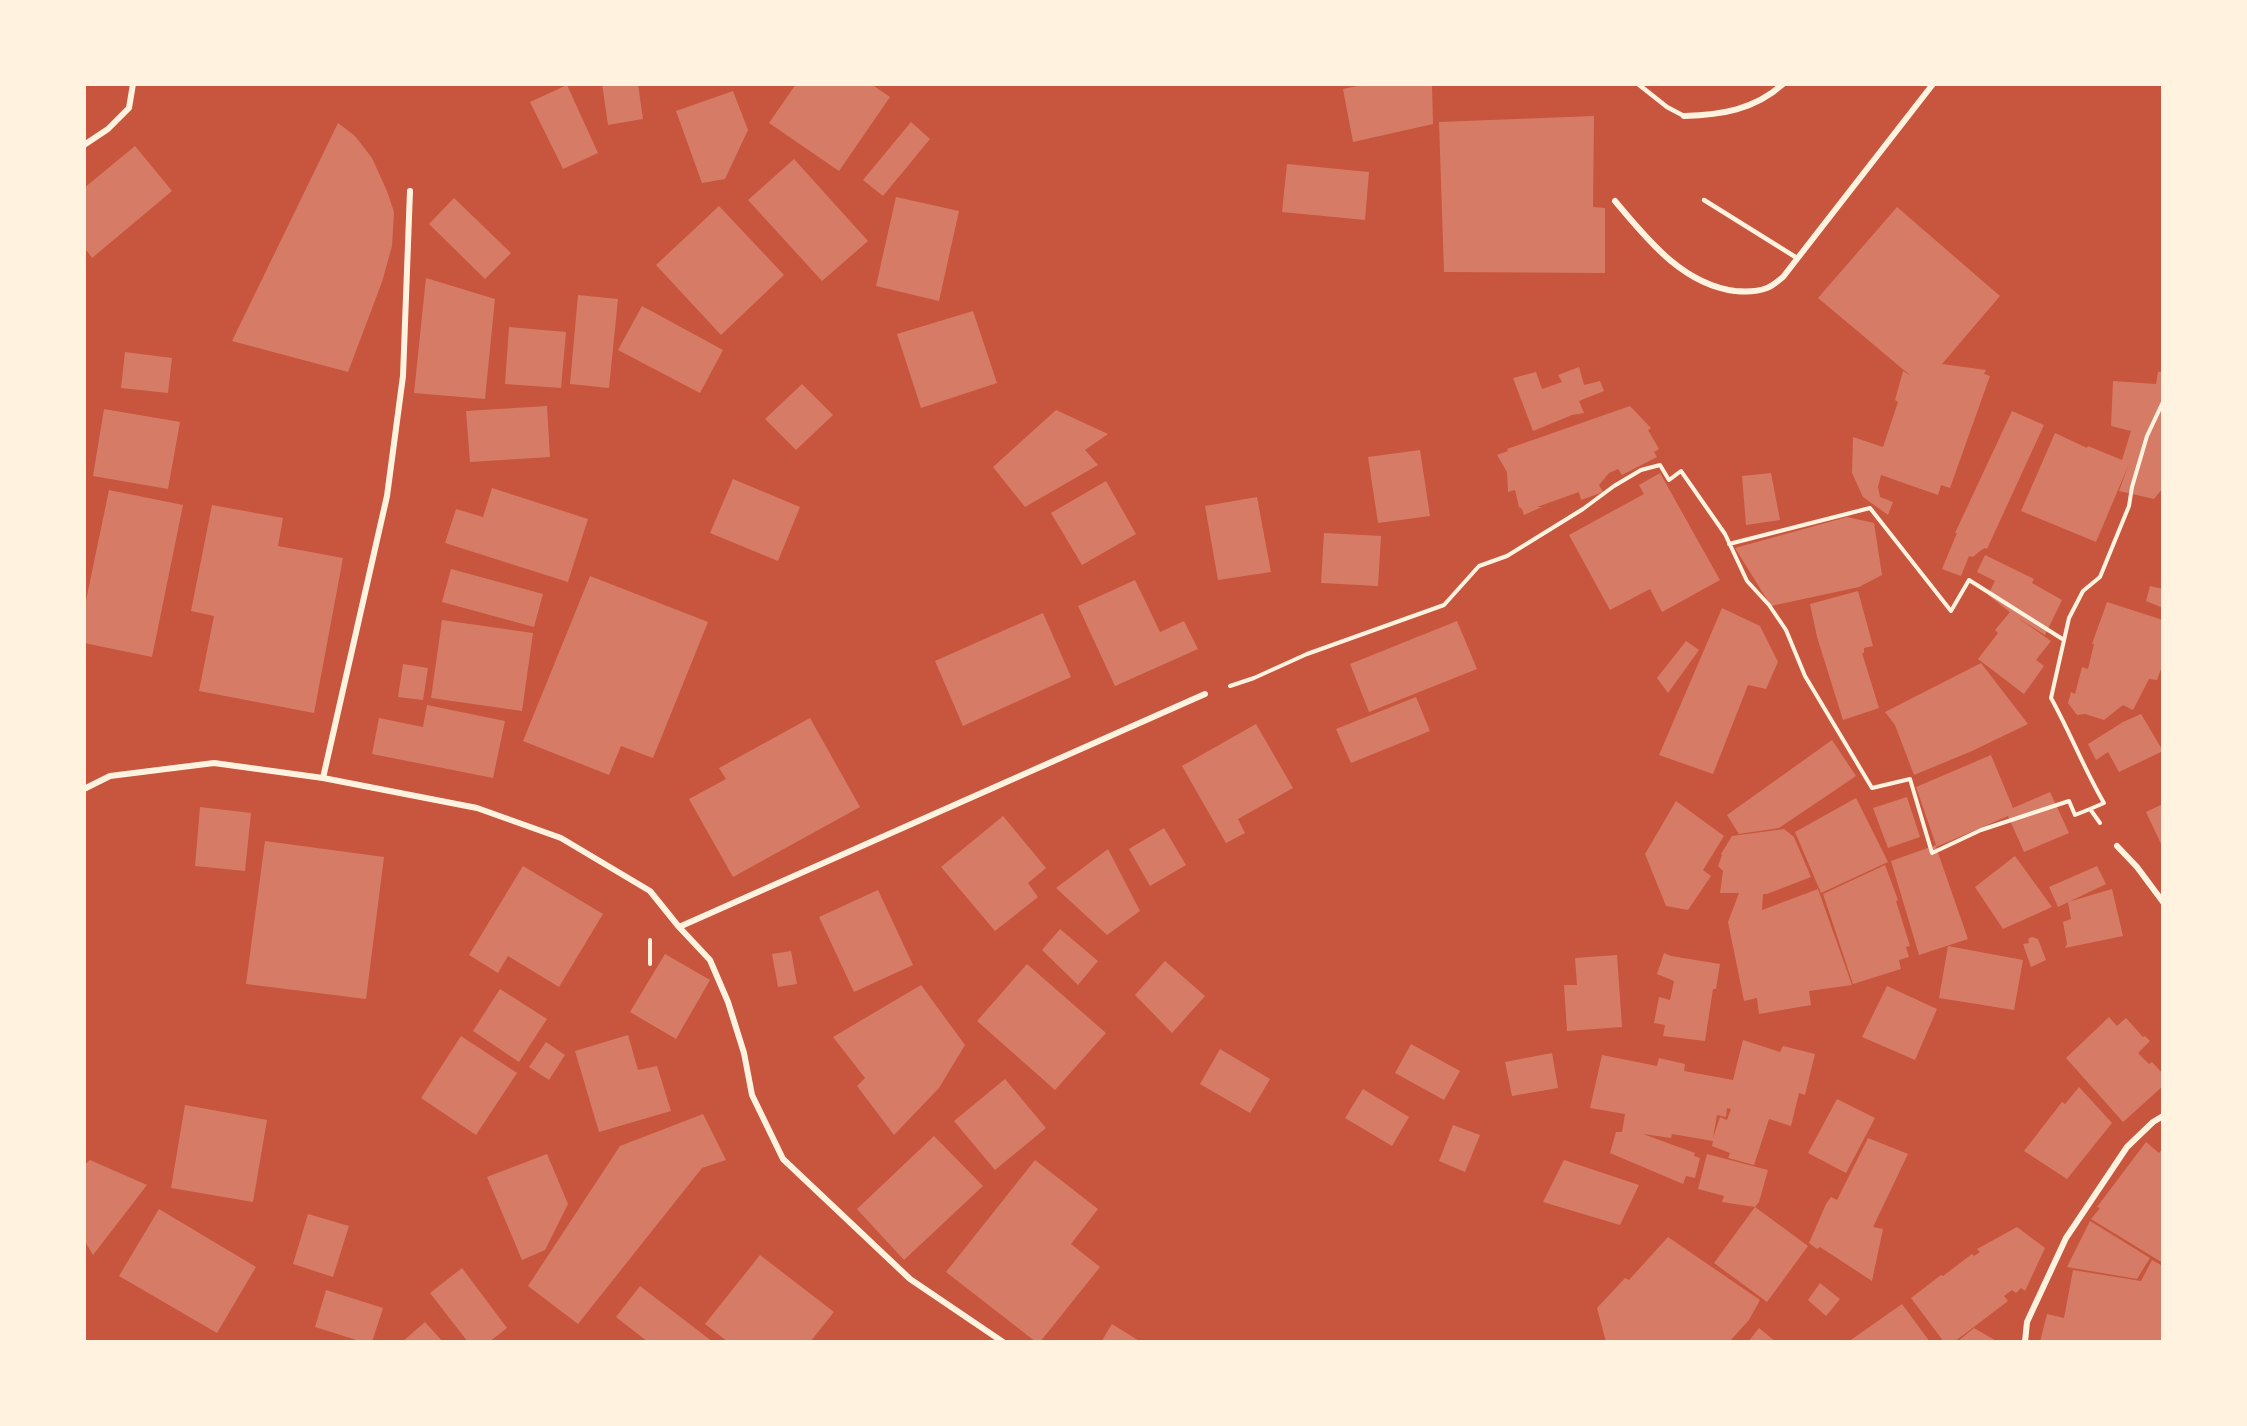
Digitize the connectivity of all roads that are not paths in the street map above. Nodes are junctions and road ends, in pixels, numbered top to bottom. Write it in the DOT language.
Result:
graph roads {
  1 [pos="133,84"];
  2 [pos="1638,84"];
  3 [pos="1783,84"];
  4 [pos="1933,84"];
  5 [pos="1684,116"];
  6 [pos="84,145"];
  7 [pos="410,191"];
  8 [pos="1704,200"];
  9 [pos="1615,201"];
  10 [pos="1797,258"];
  11 [pos="1205,694"];
  12 [pos="323,778"];
  13 [pos="84,789"];
  14 [pos="2117,846"];
  15 [pos="2163,902"];
  16 [pos="679,927"];
  17 [pos="2163,1116"];
  18 [pos="1003,1342"];
  19 [pos="2025,1342"];
  1 -- 6 [label="street"];
  2 -- 5 [label="lane"];
  3 -- 5 [label="street"];
  4 -- 10 [label="street"];
  7 -- 12 [label="street"];
  8 -- 10 [label="lane"];
  9 -- 10 [label="street"];
  11 -- 16 [label="street"];
  12 -- 13 [label="street"];
  12 -- 16 [label="street"];
  14 -- 15 [label="street"];
  16 -- 18 [label="street"];
  17 -- 19 [label="street"];
}
